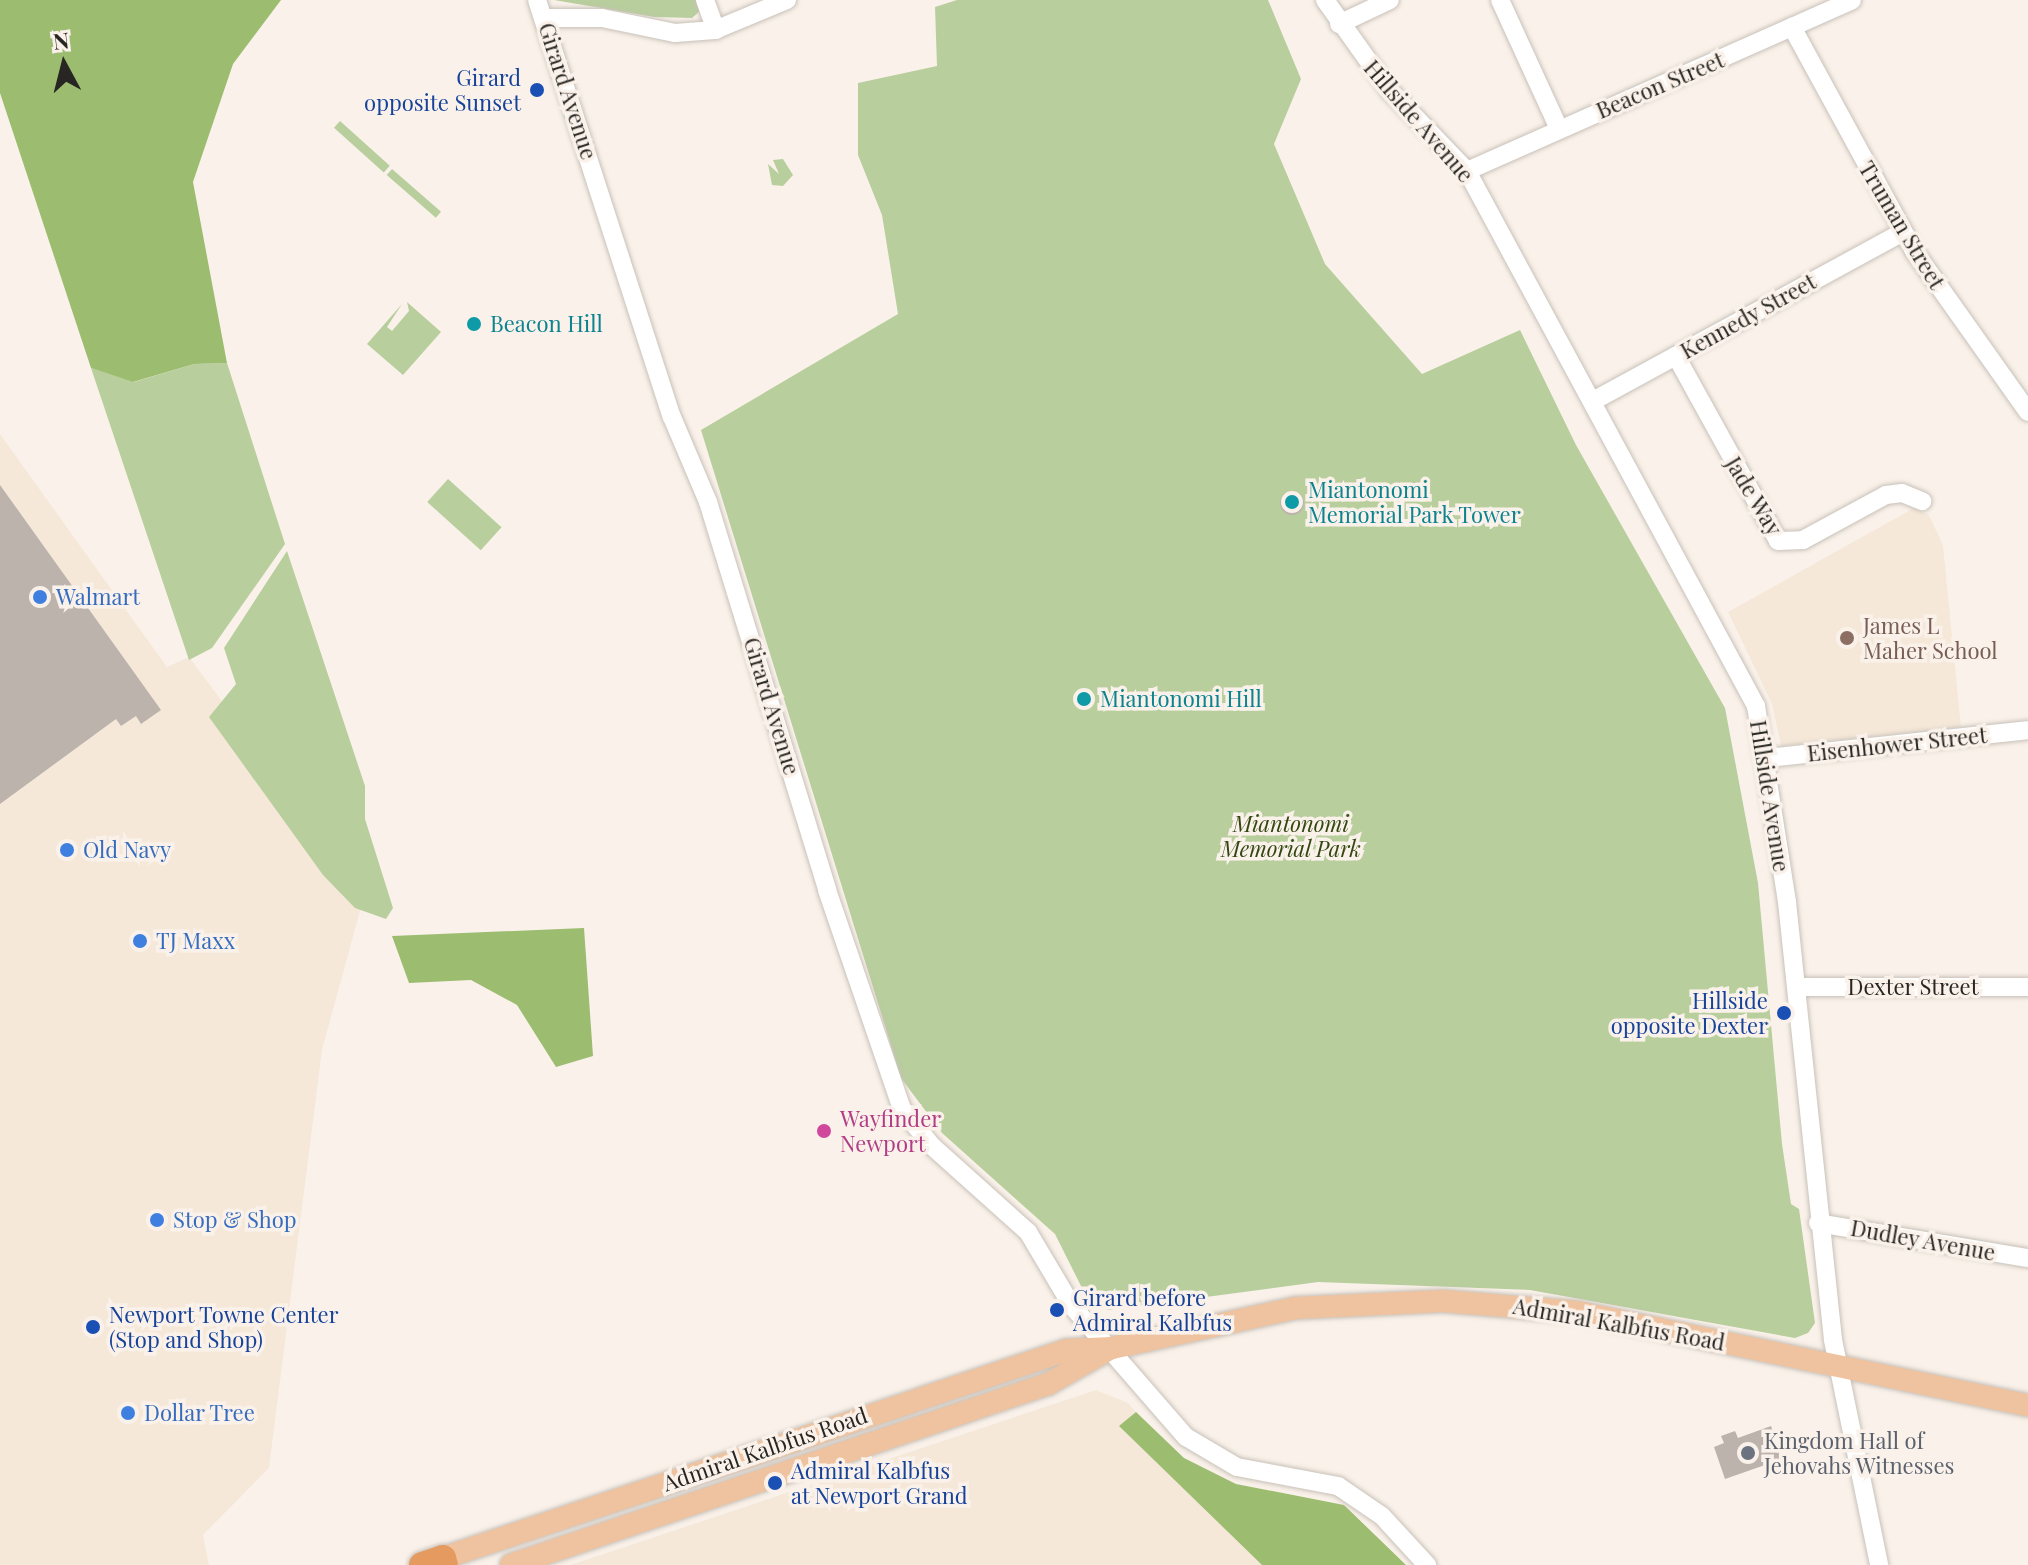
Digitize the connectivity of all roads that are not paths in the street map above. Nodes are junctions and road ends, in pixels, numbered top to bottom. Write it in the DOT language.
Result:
graph roads {
  1 [pos="705,0"];
  2 [pos="787,0"];
  3 [pos="1325,0"];
  4 [pos="1390,0"];
  5 [pos="1500,0"];
  6 [pos="1852,0"];
  7 [pos="1820,6"];
  8 [pos="540,9"];
  9 [pos="1339,24"];
  10 [pos="1792,27"];
  11 [pos="716,30"];
  12 [pos="1559,129"];
  13 [pos="1467,171"];
  14 [pos="1903,232"];
  15 [pos="1676,356"];
  16 [pos="1593,401"];
  17 [pos="2028,412"];
  18 [pos="1922,501"];
  19 [pos="2028,730"];
  20 [pos="1767,758"];
  21 [pos="1797,987"];
  22 [pos="2028,987"];
  23 [pos="1818,1223"];
  24 [pos="2028,1258"];
  25 [pos="1112,1348"];
  26 [pos="1838,1365"];
  27 [pos="2028,1405"];
  28 [pos="437,1563"];
  29 [pos="511,1565"];
  30 [pos="1427,1565"];
  31 [pos="1879,1565"];
  1 -- 11 [label="street"];
  2 -- 11 [label="street"];
  3 -- 9 [label="street, Hillside Avenue"];
  4 -- 9 [label="street"];
  5 -- 12 [label="street"];
  6 -- 7 [label="street, Beacon Street"];
  7 -- 10 [label="street, Beacon Street"];
  8 -- 11 [label="street"];
  8 -- 25 [label="street, Girard Avenue"];
  9 -- 13 [label="street, Hillside Avenue"];
  10 -- 12 [label="street, Beacon Street"];
  10 -- 14 [label="street, Truman Street"];
  12 -- 13 [label="street, Beacon Street"];
  13 -- 16 [label="street, Hillside Avenue"];
  14 -- 15 [label="street, Kennedy Street"];
  14 -- 17 [label="street, Truman Street"];
  15 -- 16 [label="street, Kennedy Street"];
  15 -- 18 [label="street, Jade Way"];
  16 -- 20 [label="street, Hillside Avenue"];
  19 -- 20 [label="street, Eisenhower Street"];
  20 -- 21 [label="street, Hillside Avenue"];
  21 -- 22 [label="street, Dexter Street"];
  21 -- 23 [label="street, Hillside Avenue"];
  23 -- 24 [label="street, Dudley Avenue"];
  23 -- 26 [label="street, Hillside Avenue"];
  25 -- 26 [label="main road, Admiral Kalbfus Road"];
  25 -- 28 [label="main road, Admiral Kalbfus Road"];
  25 -- 29 [label="main road, Admiral Kalbfus Road"];
  25 -- 30 [label="street, Girard Avenue"];
  26 -- 27 [label="main road, Admiral Kalbfus Road"];
  26 -- 31 [label="street, Hillside Avenue"];
}
